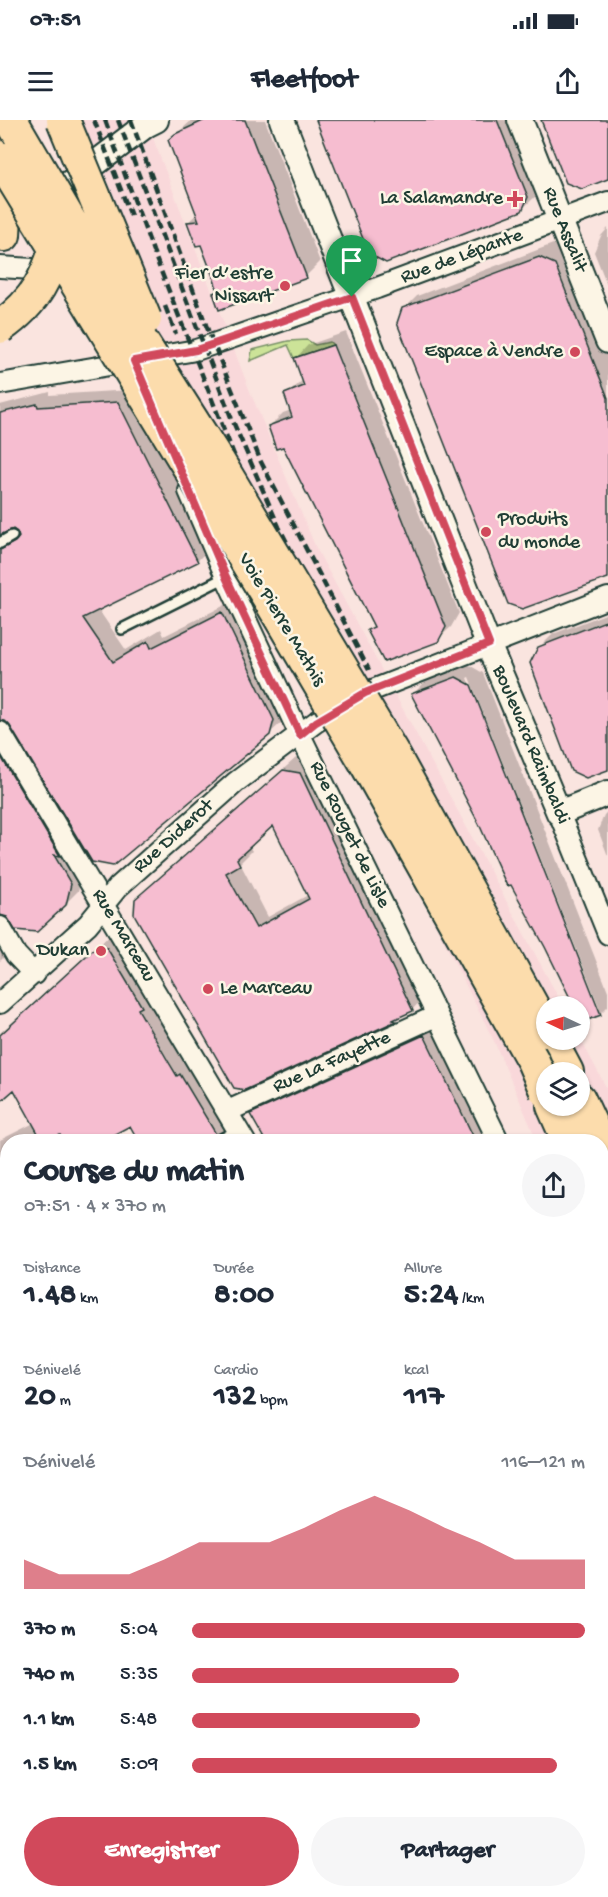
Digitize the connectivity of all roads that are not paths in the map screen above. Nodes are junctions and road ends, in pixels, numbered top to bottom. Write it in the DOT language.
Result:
graph roads {
  1 [pos="2,120"];
  2 [pos="11,120"];
  3 [pos="44,120"];
  4 [pos="63,120"];
  5 [pos="282,120"];
  6 [pos="520,120"];
  7 [pos="151,122"];
  8 [pos="0,138"];
  9 [pos="0,158"];
  10 [pos="608,202"];
  11 [pos="44,203"];
  12 [pos="559,221"];
  13 [pos="4,235"];
  14 [pos="0,267"];
  15 [pos="352,297"];
  16 [pos="0,327"];
  17 [pos="608,341"];
  18 [pos="134,361"];
  19 [pos="0,384"];
  20 [pos="175,392"];
  21 [pos="12,536"];
  22 [pos="0,543"];
  23 [pos="226,577"];
  24 [pos="608,598"];
  25 [pos="122,629"];
  26 [pos="489,644"];
  27 [pos="0,732"];
  28 [pos="300,735"];
  29 [pos="608,793"];
  30 [pos="559,813"];
  31 [pos="104,904"];
  32 [pos="0,927"];
  33 [pos="608,934"];
  34 [pos="34,974"];
  35 [pos="0,1003"];
  36 [pos="536,1013"];
  37 [pos="436,1016"];
  38 [pos="536,1068"];
  39 [pos="228,1111"];
  40 [pos="557,1116"];
  41 [pos="587,1116"];
  42 [pos="240,1134"];
  43 [pos="495,1134"];
  44 [pos="565,1134"];
  45 [pos="595,1134"];
  1 -- 11 [label="highway"];
  2 -- 20 [label="highway, Voie Pierre Mathis, bridge"];
  3 -- 16 [label="highway, bridge"];
  4 -- 20 [label="highway, bridge"];
  5 -- 15 [label="street, Boulevard Raimbaldi"];
  6 -- 12 [label="street, Rue Assalit"];
  7 -- 11 [label="street"];
  8 -- 13 [label="highway"];
  9 -- 38 [label="highway, Voie Pierre Mathis, bridge"];
  10 -- 12 [label="street, Rue de Lépante"];
  11 -- 13 [label="street"];
  11 -- 18 [label="street"];
  12 -- 15 [label="street, Rue de Lépante"];
  12 -- 17 [label="street, Rue Assalit"];
  14 -- 18 [label="street"];
  15 -- 18 [label="street, Rue de Lépante"];
  15 -- 26 [label="street, Boulevard Raimbaldi"];
  18 -- 19 [label="street, Rue de Lépante"];
  18 -- 23 [label="street, Rue Rouget de Lisle"];
  20 -- 36 [label="highway, Voie Pierre Mathis, bridge"];
  21 -- 22 [label="lane"];
  23 -- 25 [label="lane"];
  23 -- 28 [label="street, Rue Rouget de Lisle"];
  24 -- 26 [label="street, Rue Diderot"];
  26 -- 28 [label="street, Rue Diderot"];
  26 -- 30 [label="street, Boulevard Raimbaldi"];
  27 -- 31 [label="street, Rue Marceau"];
  28 -- 31 [label="street, Rue Diderot"];
  28 -- 37 [label="street, Rue Rouget de Lisle"];
  29 -- 30 [label="street"];
  30 -- 33 [label="street, Boulevard Raimbaldi"];
  31 -- 34 [label="street, Rue Diderot"];
  31 -- 39 [label="street, Rue Marceau"];
  32 -- 34 [label="street"];
  34 -- 35 [label="street, Rue Diderot"];
  37 -- 39 [label="street, Rue La Fayette"];
  37 -- 43 [label="street, Rue Rouget de Lisle"];
  39 -- 42 [label="street, Rue Marceau"];
  40 -- 44 [label="highway"];
  41 -- 45 [label="highway"];
}
